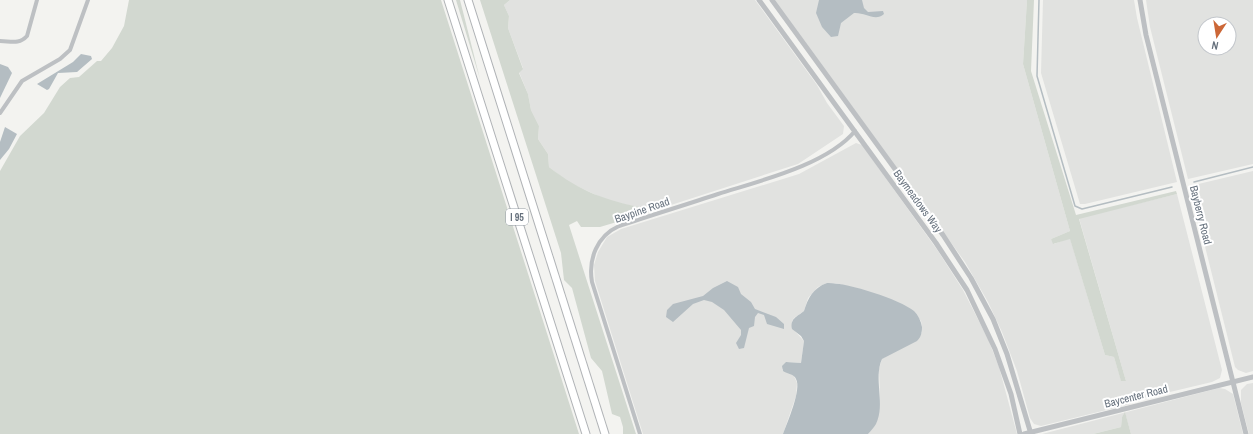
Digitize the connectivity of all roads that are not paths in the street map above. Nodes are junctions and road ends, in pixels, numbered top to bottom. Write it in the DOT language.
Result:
graph roads {
  1 [pos="88,0"];
  2 [pos="448,0"];
  3 [pos="468,0"];
  4 [pos="759,0"];
  5 [pos="772,0"];
  6 [pos="1140,0"];
  7 [pos="35,1"];
  8 [pos="0,41"];
  9 [pos="0,113"];
  10 [pos="855,131"];
  11 [pos="993,319"];
  12 [pos="984,323"];
  13 [pos="1253,377"];
  14 [pos="1233,382"];
  15 [pos="1031,433"];
  16 [pos="586,434"];
  17 [pos="605,434"];
  18 [pos="640,434"];
  19 [pos="1020,434"];
  20 [pos="1024,434"];
  21 [pos="1246,434"];
  1 -- 9 [label="street"];
  2 -- 16 [label="highway, I 95"];
  3 -- 17 [label="highway, I 95"];
  4 -- 10 [label="street, Baymeadows Way"];
  5 -- 11 [label="street, Baymeadows Way"];
  6 -- 14 [label="street, Bayberry Road"];
  7 -- 8 [label="street"];
  10 -- 12 [label="street, Baymeadows Way"];
  10 -- 18 [label="street, Baypine Road"];
  11 -- 12 [label="street"];
  11 -- 15 [label="street, Baymeadows Way"];
  12 -- 19 [label="street, Baymeadows Way"];
  13 -- 14 [label="street, Baycenter Road"];
  14 -- 15 [label="street, Baycenter Road"];
  14 -- 21 [label="street, Bayberry Road"];
  15 -- 20 [label="street, Baycenter Road"];
}
